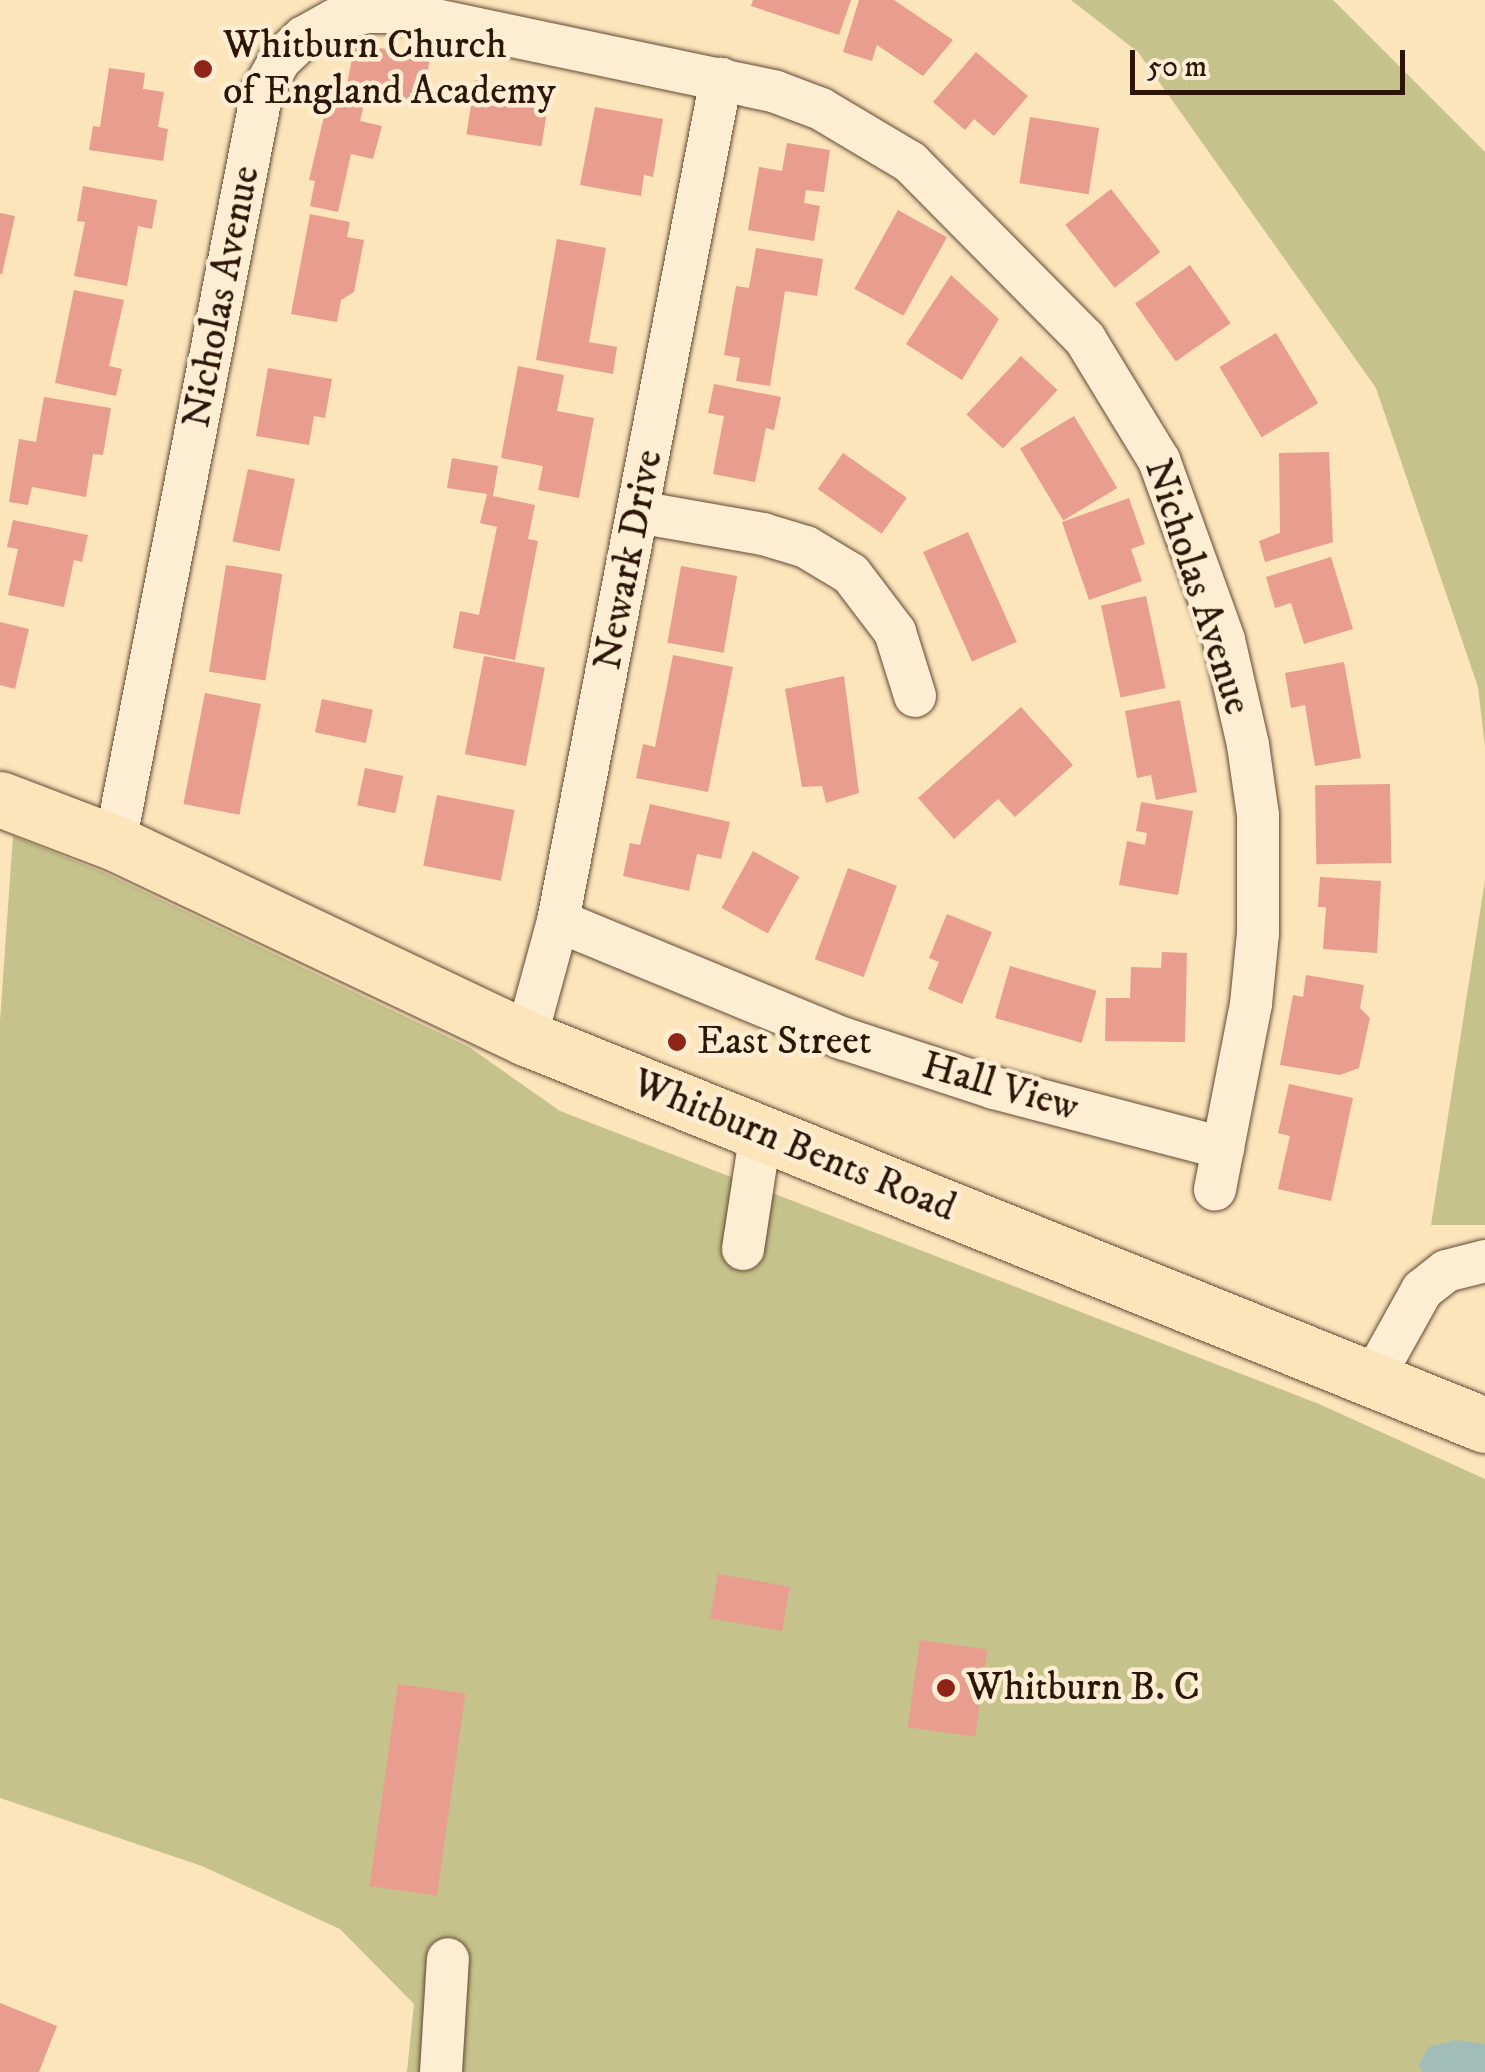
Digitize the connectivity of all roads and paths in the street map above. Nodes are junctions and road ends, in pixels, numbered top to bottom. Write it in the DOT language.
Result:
graph roads {
  1 [pos="463,13"];
  2 [pos="721,79"];
  3 [pos="638,512"];
  4 [pos="915,696"];
  5 [pos="0,798"];
  6 [pos="115,842"];
  7 [pos="558,921"];
  8 [pos="526,1038"];
  9 [pos="761,1131"];
  10 [pos="1223,1148"];
  11 [pos="1215,1190"];
  12 [pos="743,1250"];
  13 [pos="1485,1262"];
  14 [pos="1372,1380"];
  15 [pos="1485,1424"];
  16 [pos="448,1958"];
  17 [pos="441,2072"];
  1 -- 2 [label="street, Nicholas Avenue"];
  1 -- 6 [label="street, Nicholas Avenue"];
  2 -- 3 [label="street, Newark Drive"];
  2 -- 10 [label="street, Nicholas Avenue"];
  3 -- 4 [label="street"];
  3 -- 7 [label="street, Newark Drive"];
  5 -- 6 [label="main road"];
  6 -- 8 [label="main road, Whitburn Bents Road"];
  7 -- 8 [label="street, Newark Drive"];
  7 -- 10 [label="street, Hall View"];
  8 -- 9 [label="main road, Whitburn Bents Road"];
  9 -- 12 [label="street"];
  9 -- 14 [label="main road, Whitburn Bents Road"];
  10 -- 11 [label="street, Nicholas Avenue"];
  13 -- 14 [label="street"];
  14 -- 15 [label="main road, Whitburn Bents Road"];
  16 -- 17 [label="street"];
}
